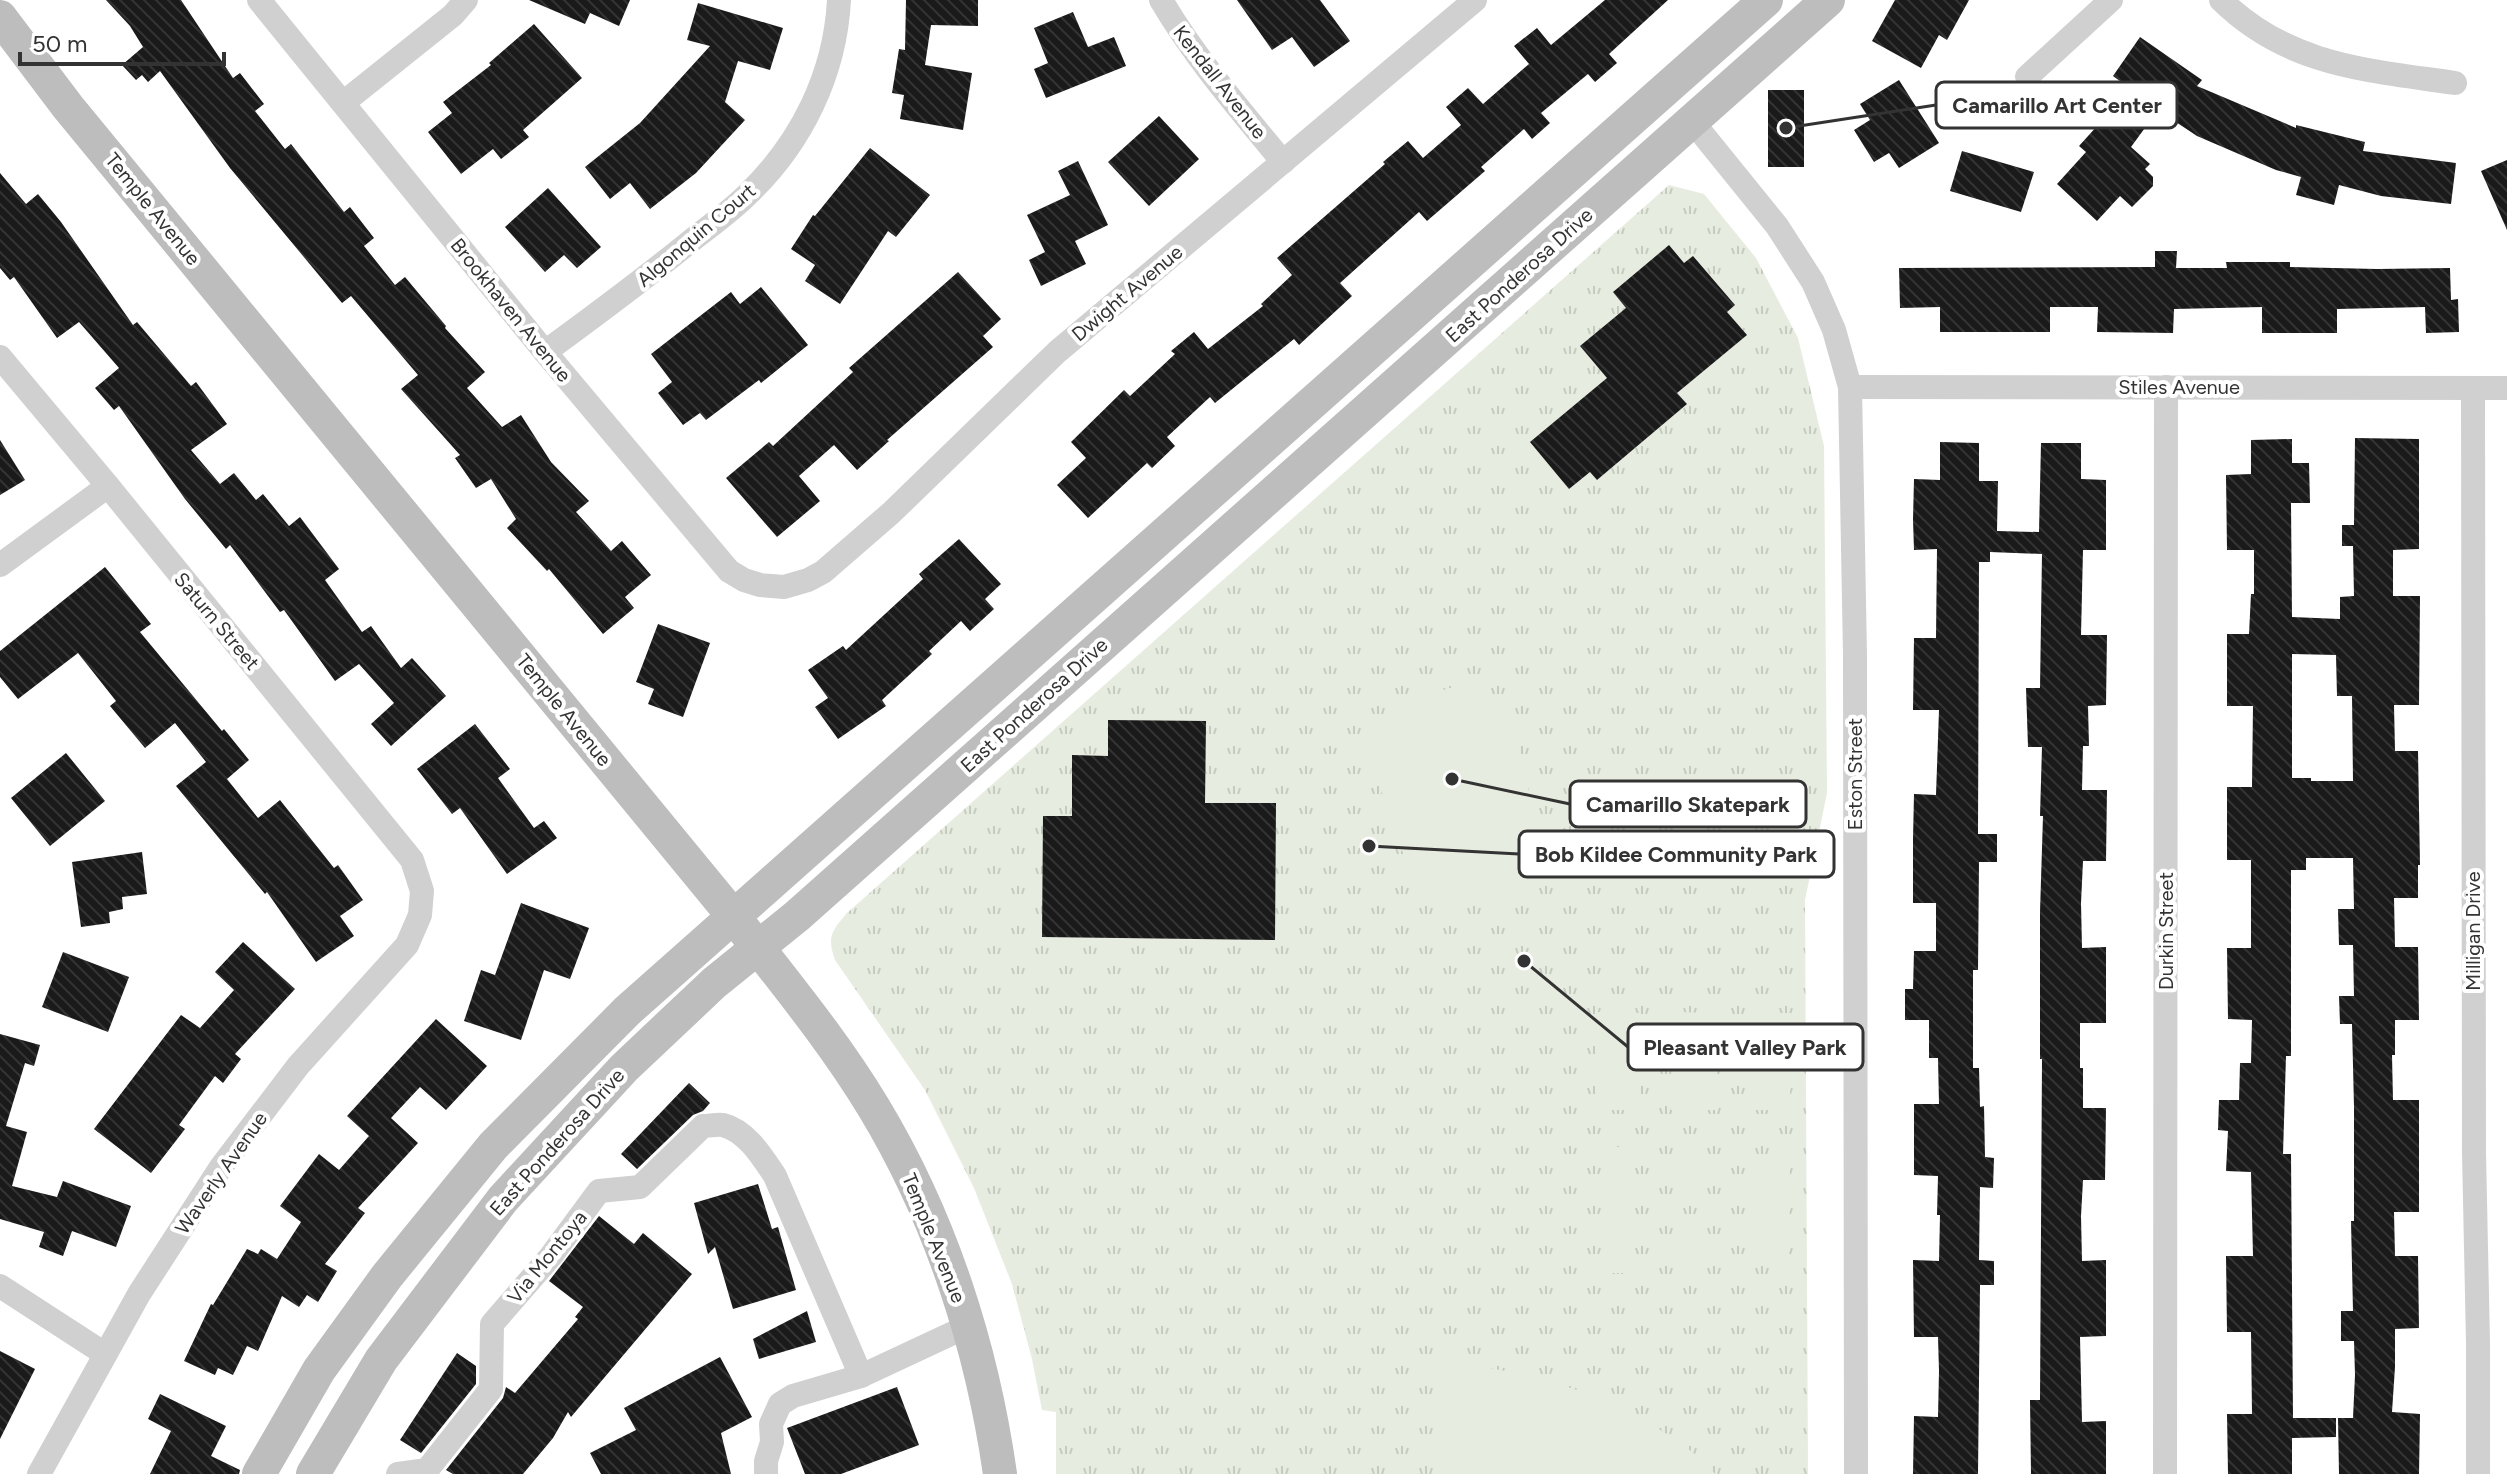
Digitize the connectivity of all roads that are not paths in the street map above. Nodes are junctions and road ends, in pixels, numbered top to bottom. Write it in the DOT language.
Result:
graph roads {
  1 [pos="259,0"];
  2 [pos="466,0"];
  3 [pos="839,0"];
  4 [pos="1161,0"];
  5 [pos="1475,0"];
  6 [pos="1766,0"];
  7 [pos="1828,0"];
  8 [pos="2111,0"];
  9 [pos="2221,0"];
  10 [pos="0,17"];
  11 [pos="2027,77"];
  12 [pos="2455,83"];
  13 [pos="1665,88"];
  14 [pos="343,103"];
  15 [pos="1692,121"];
  16 [pos="1283,162"];
  17 [pos="545,352"];
  18 [pos="0,357"];
  19 [pos="1850,387"];
  20 [pos="2166,387"];
  21 [pos="2507,388"];
  22 [pos="2473,389"];
  23 [pos="108,486"];
  24 [pos="0,565"];
  25 [pos="784,587"];
  26 [pos="422,891"];
  27 [pos="734,917"];
  28 [pos="759,949"];
  29 [pos="0,1286"];
  30 [pos="968,1326"];
  31 [pos="105,1354"];
  32 [pos="861,1376"];
  33 [pos="39,1474"];
  34 [pos="259,1474"];
  35 [pos="313,1474"];
  36 [pos="398,1474"];
  37 [pos="766,1474"];
  38 [pos="1000,1474"];
  39 [pos="1856,1474"];
  40 [pos="2165,1474"];
  41 [pos="2478,1474"];
  1 -- 14 [label="street, Brookhaven Avenue"];
  2 -- 14 [label="street"];
  3 -- 17 [label="street, Algonquin Court"];
  4 -- 16 [label="street, Kendall Avenue"];
  5 -- 16 [label="street, Dwight Avenue"];
  6 -- 13 [label="main road, East Ponderosa Drive"];
  7 -- 15 [label="main road, East Ponderosa Drive"];
  8 -- 11 [label="street"];
  9 -- 12 [label="street"];
  10 -- 27 [label="main road, Temple Avenue"];
  13 -- 15 [label="main road"];
  13 -- 27 [label="main road, East Ponderosa Drive"];
  14 -- 17 [label="street, Brookhaven Avenue"];
  15 -- 19 [label="street, Eston Street"];
  15 -- 28 [label="main road, East Ponderosa Drive"];
  16 -- 25 [label="street, Dwight Avenue"];
  17 -- 25 [label="street, Brookhaven Avenue"];
  18 -- 23 [label="street, Saturn Street"];
  19 -- 20 [label="street, Stiles Avenue"];
  19 -- 39 [label="street, Eston Street"];
  20 -- 22 [label="street, Stiles Avenue"];
  20 -- 40 [label="street, Durkin Street"];
  21 -- 22 [label="street, Stiles Avenue"];
  22 -- 41 [label="street, Milligan Drive"];
  23 -- 24 [label="street"];
  23 -- 26 [label="street, Saturn Street"];
  26 -- 31 [label="street, Waverly Avenue"];
  27 -- 28 [label="main road, Temple Avenue"];
  27 -- 34 [label="main road, East Ponderosa Drive"];
  28 -- 30 [label="main road, Temple Avenue"];
  28 -- 35 [label="main road, East Ponderosa Drive"];
  29 -- 31 [label="street"];
  30 -- 32 [label="street"];
  30 -- 38 [label="main road, Temple Avenue"];
  31 -- 33 [label="street, Waverly Avenue"];
  32 -- 36 [label="street, Via Montoya"];
  32 -- 37 [label="street"];
}
